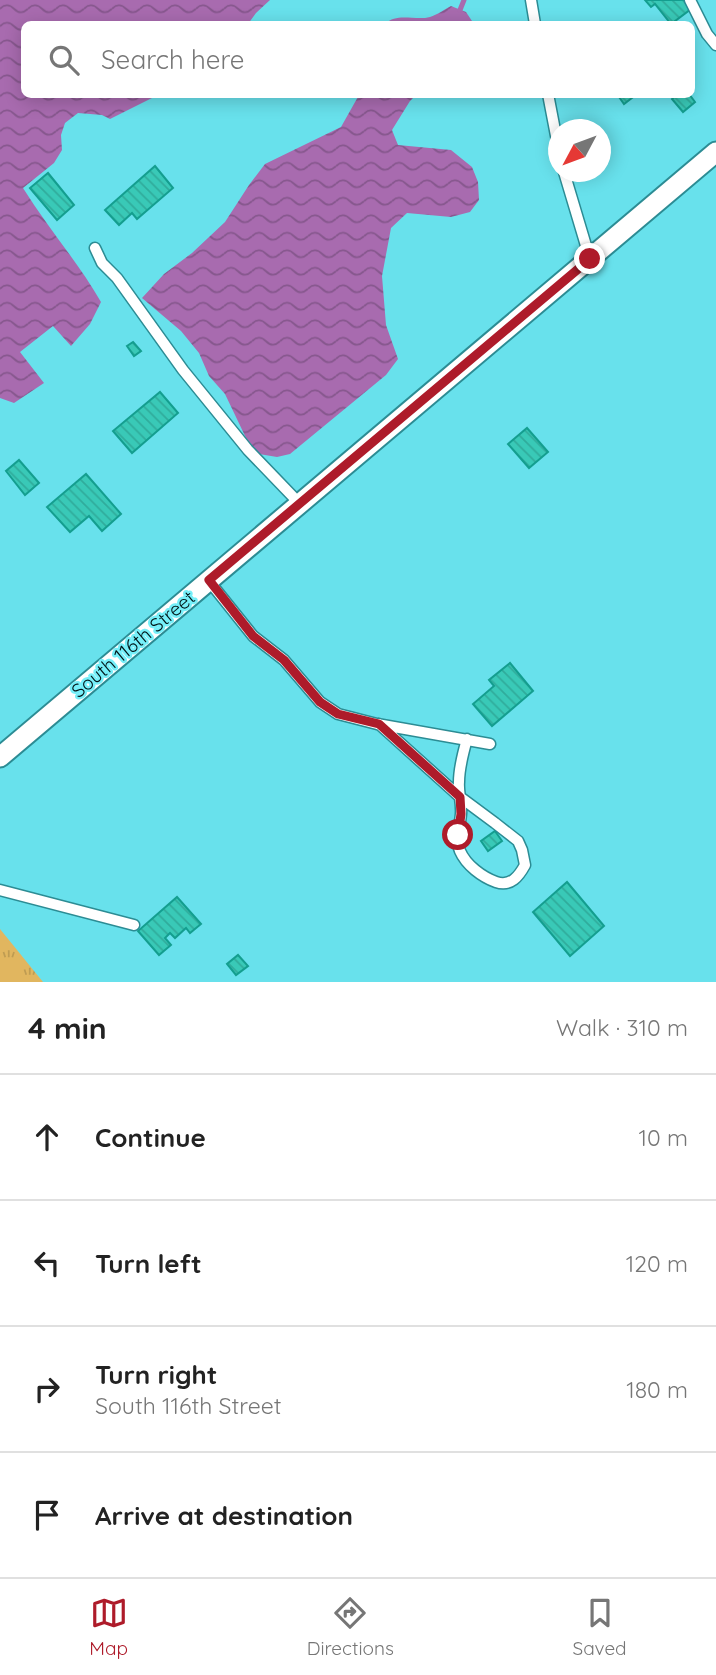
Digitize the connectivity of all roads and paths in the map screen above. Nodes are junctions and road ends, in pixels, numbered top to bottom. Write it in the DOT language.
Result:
graph roads {
  1 [pos="531,0"];
  2 [pos="690,0"];
  3 [pos="534,21"];
  4 [pos="716,45"];
  5 [pos="549,98"];
  6 [pos="553,119"];
  7 [pos="716,152"];
  8 [pos="567,182"];
  9 [pos="95,248"];
  10 [pos="590,259"];
  11 [pos="300,505"];
  12 [pos="209,580"];
  13 [pos="379,724"];
  14 [pos="467,739"];
  15 [pos="490,744"];
  16 [pos="0,757"];
  17 [pos="460,797"];
  18 [pos="0,890"];
  19 [pos="134,925"];
  1 -- 3 [label="lane"];
  2 -- 4 [label="lane"];
  5 -- 6 [label="lane"];
  7 -- 10 [label="street, South 116th Street"];
  8 -- 10 [label="lane"];
  9 -- 11 [label="lane"];
  10 -- 11 [label="street, South 116th Street"];
  11 -- 12 [label="street, South 116th Street"];
  12 -- 13 [label="lane"];
  12 -- 16 [label="street, South 116th Street"];
  13 -- 14 [label="lane"];
  13 -- 17 [label="lane"];
  14 -- 15 [label="lane"];
  14 -- 17 [label="lane"];
  17 -- 17 [label="lane"];
  18 -- 19 [label="lane"];
}
